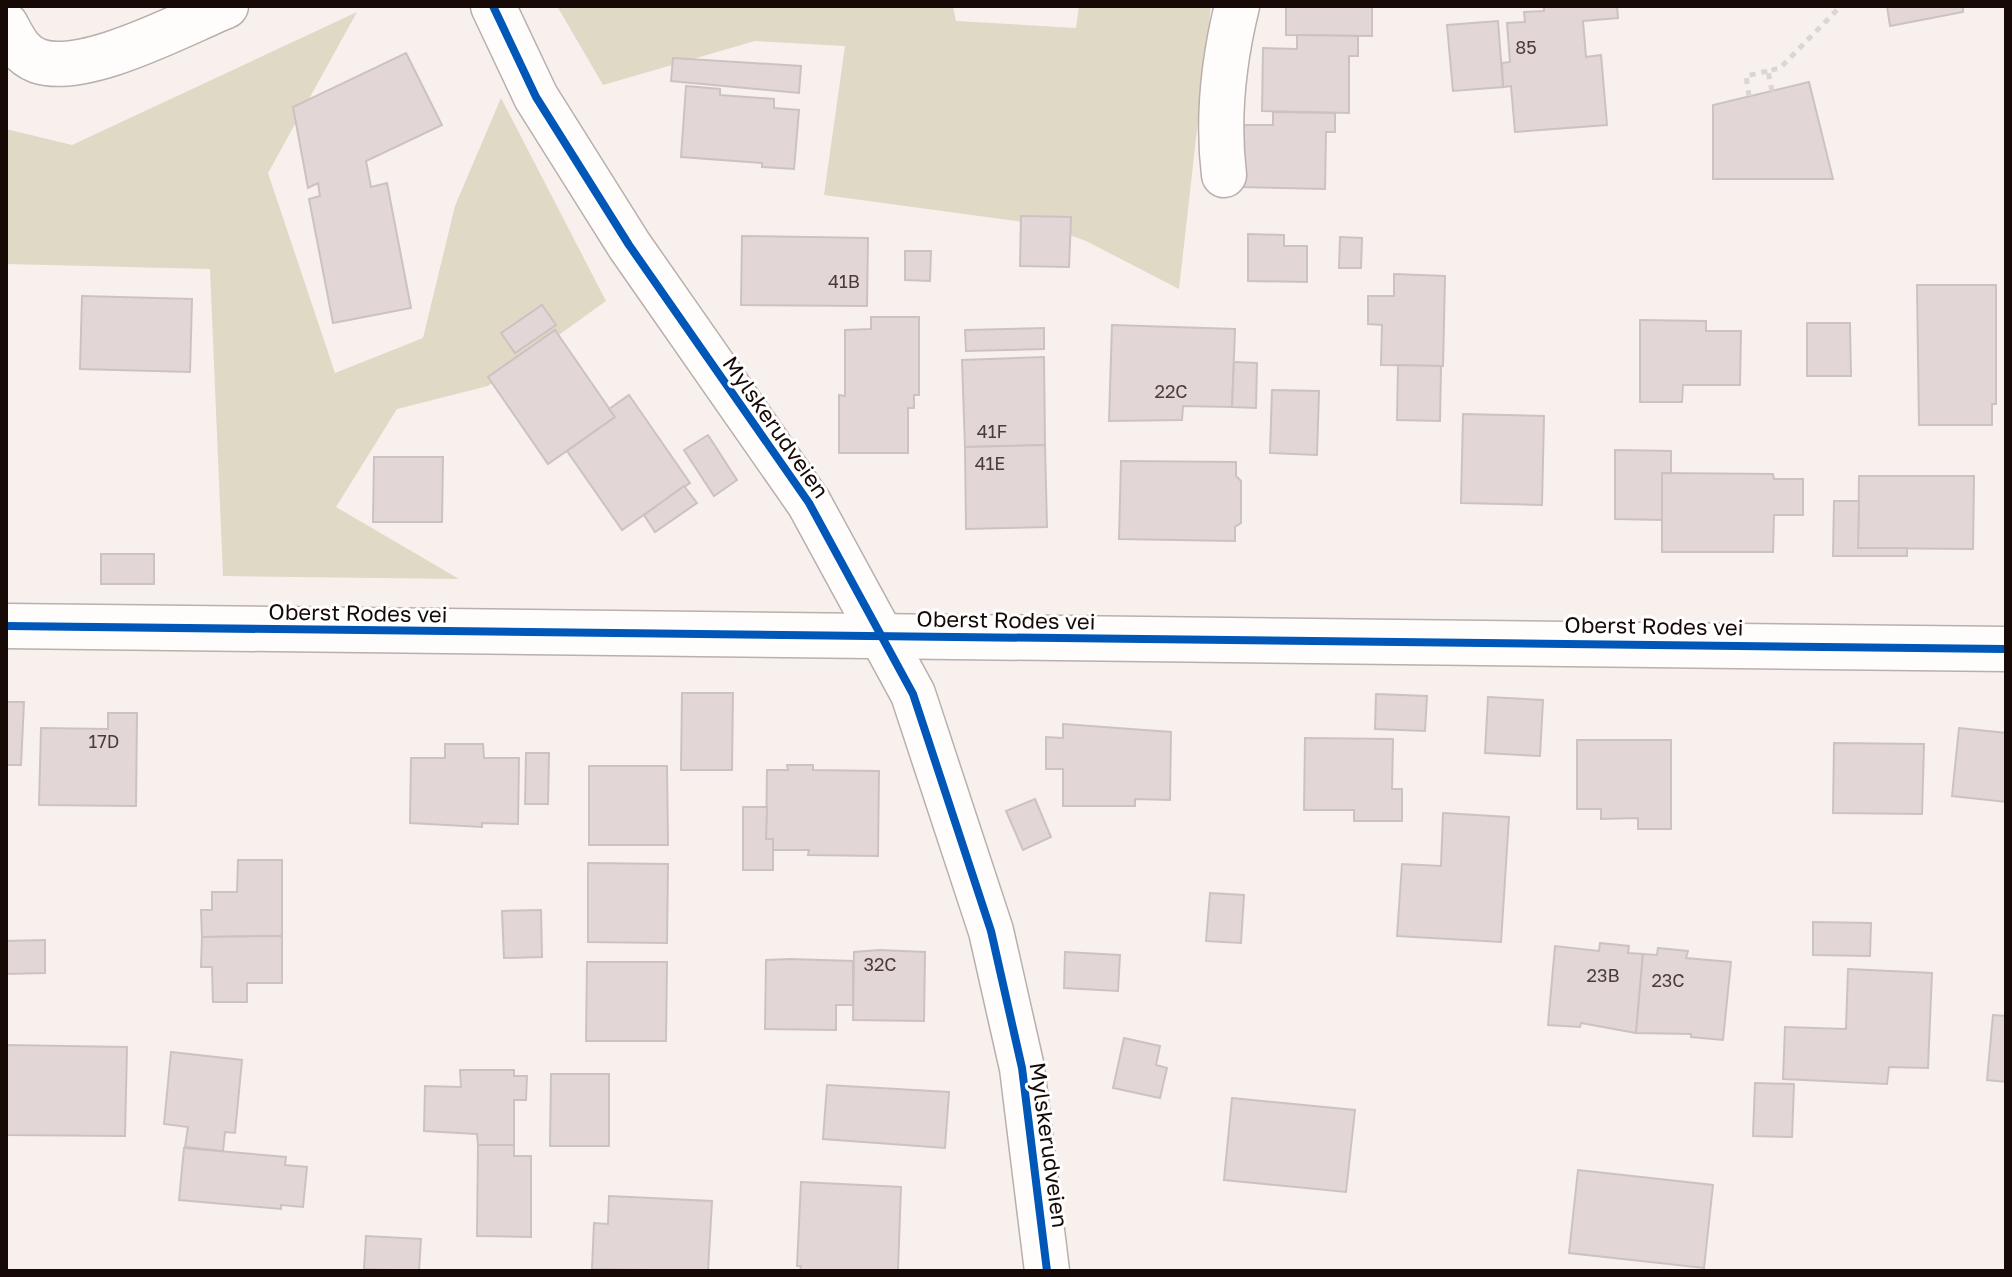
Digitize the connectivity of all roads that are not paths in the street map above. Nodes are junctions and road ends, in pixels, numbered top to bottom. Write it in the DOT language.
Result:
graph roads {
  1 [pos="226,6"];
  2 [pos="493,6"];
  3 [pos="1237,6"];
  4 [pos="10,44"];
  5 [pos="1224,175"];
  6 [pos="6,626"];
  7 [pos="883,636"];
  8 [pos="2006,649"];
  9 [pos="1047,1271"];
  1 -- 4 [label="street"];
  2 -- 7 [label="street, Mylskerudveien"];
  3 -- 5 [label="street"];
  6 -- 7 [label="street, Oberst Rodes vei"];
  7 -- 8 [label="street, Oberst Rodes vei"];
  7 -- 9 [label="street, Mylskerudveien"];
}
